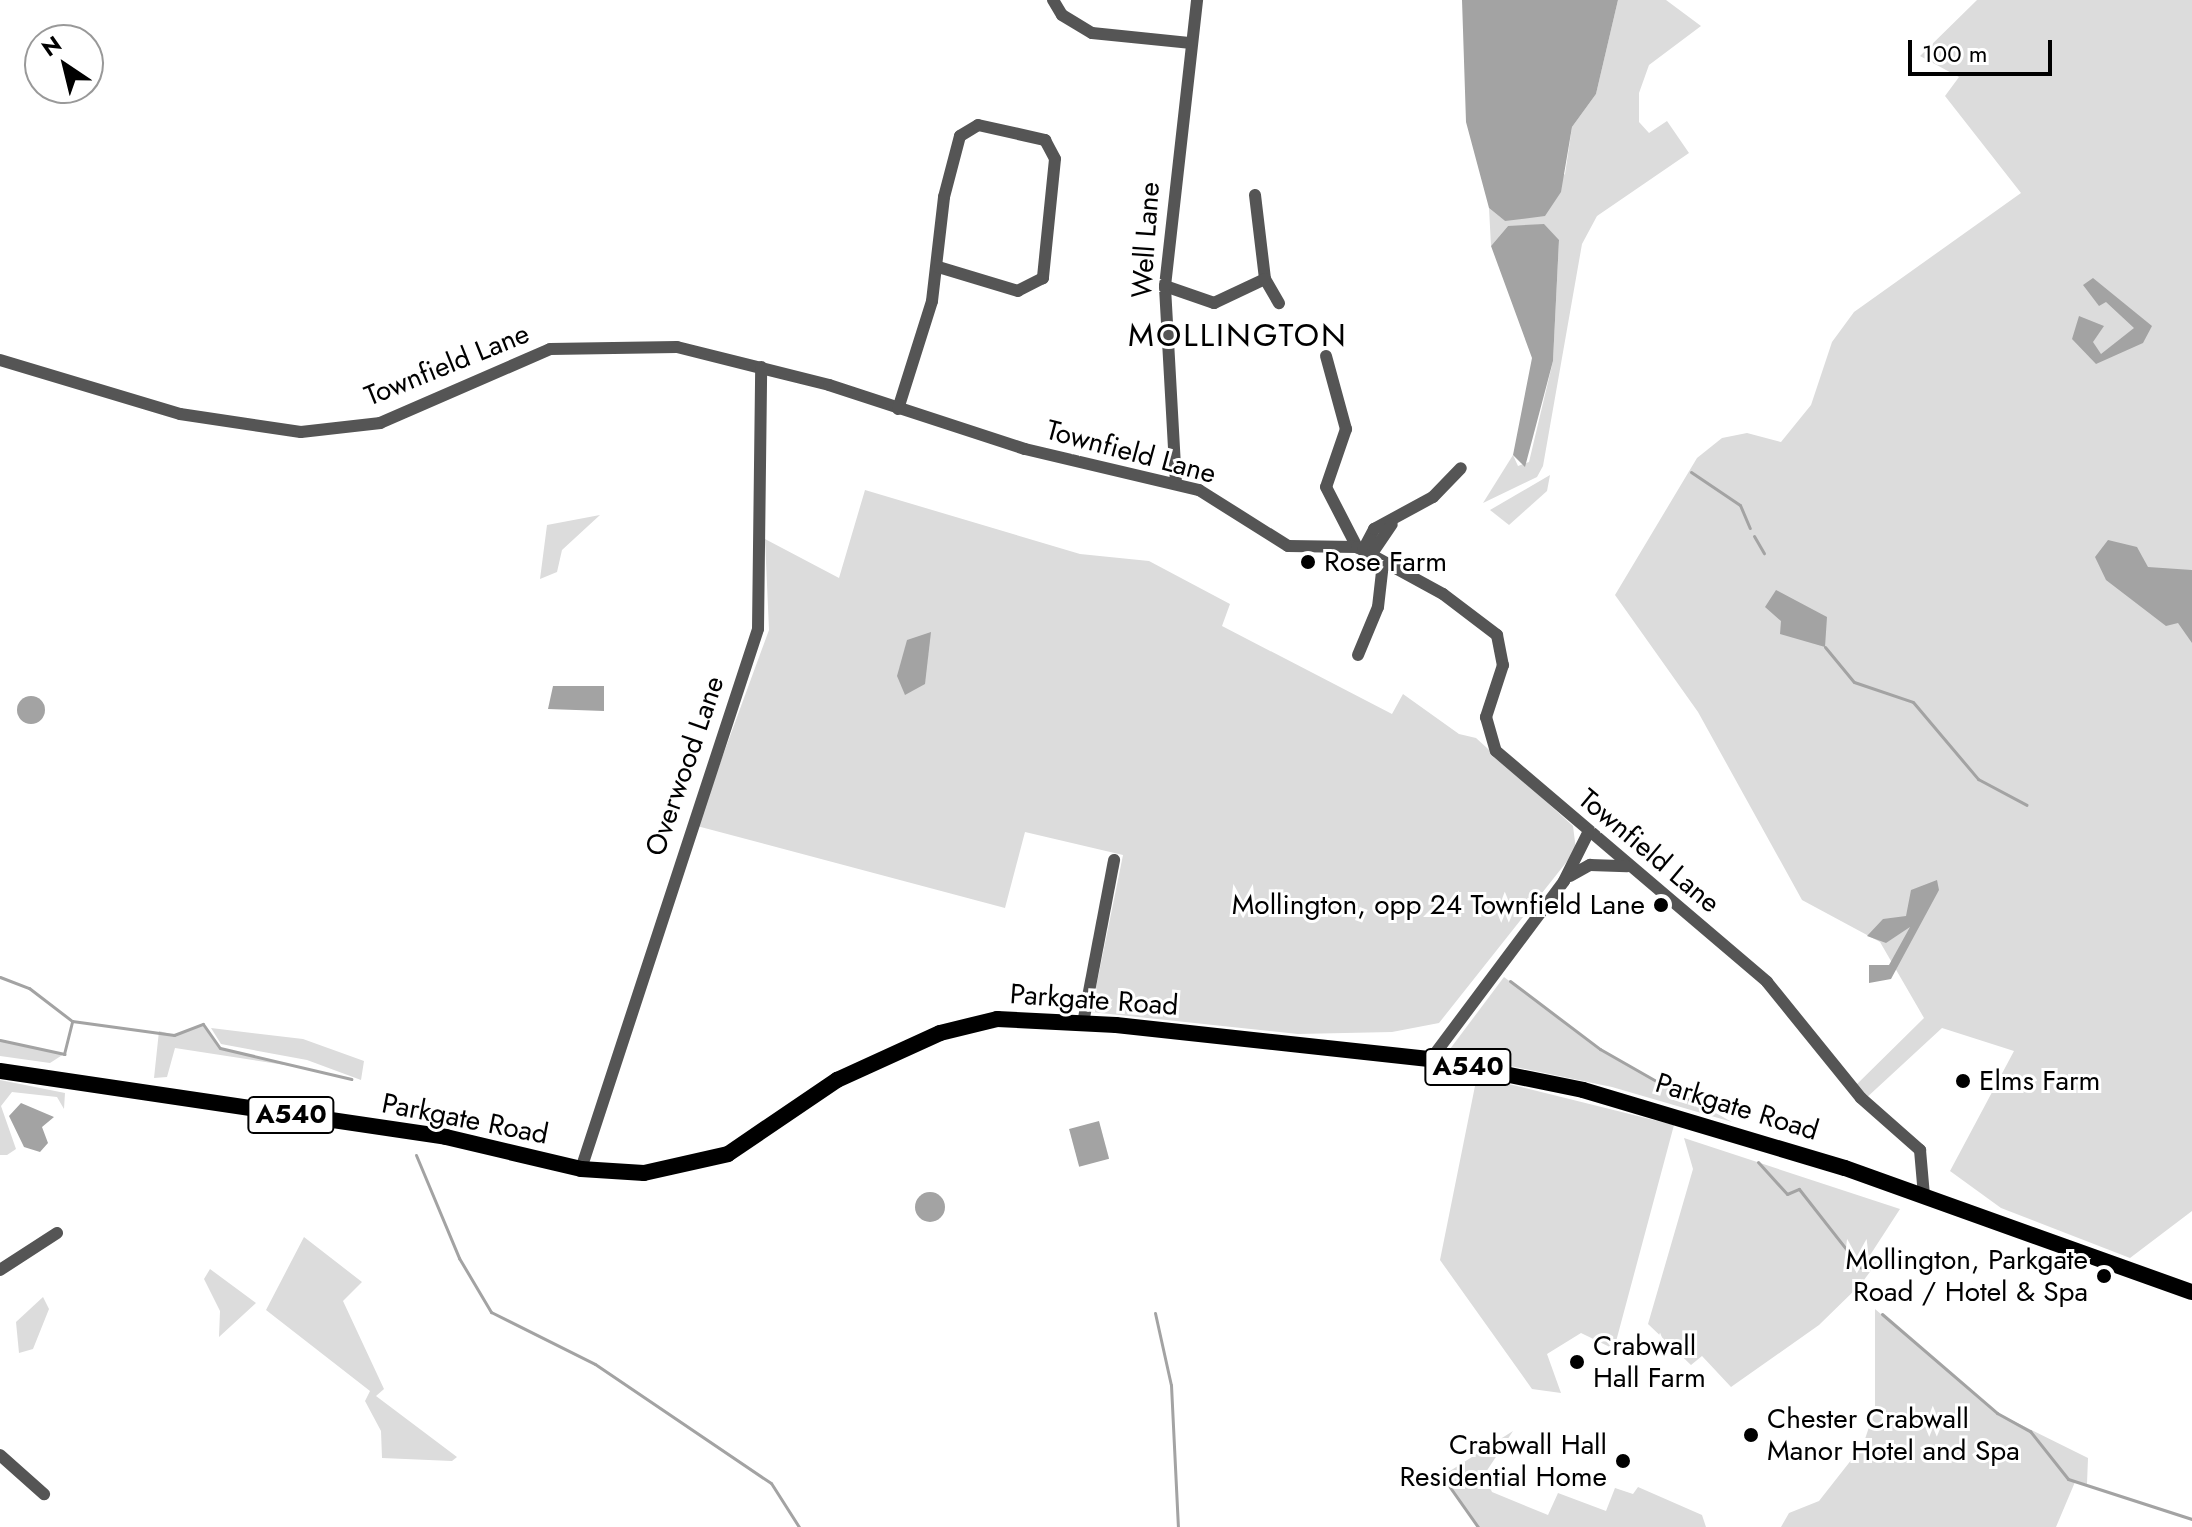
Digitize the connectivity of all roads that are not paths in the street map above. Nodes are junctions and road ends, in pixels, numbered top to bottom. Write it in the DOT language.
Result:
graph roads {
  1 [pos="1053,0"];
  2 [pos="1197,0"];
  3 [pos="1191,43"];
  4 [pos="1255,195"];
  5 [pos="938,267"];
  6 [pos="1265,279"];
  7 [pos="1165,286"];
  8 [pos="1279,303"];
  9 [pos="1326,356"];
  10 [pos="0,360"];
  11 [pos="761,367"];
  12 [pos="898,409"];
  13 [pos="1461,468"];
  14 [pos="1176,484"];
  15 [pos="1363,551"];
  16 [pos="1383,563"];
  17 [pos="1358,655"];
  18 [pos="1588,833"];
  19 [pos="1114,860"];
  20 [pos="1627,866"];
  21 [pos="1564,881"];
  22 [pos="1083,1023"];
  23 [pos="1431,1059"];
  24 [pos="0,1071"];
  25 [pos="581,1169"];
  26 [pos="1924,1196"];
  27 [pos="57,1233"];
  28 [pos="0,1270"];
  29 [pos="2192,1292"];
  30 [pos="0,1455"];
  31 [pos="44,1494"];
  1 -- 3 [label="street"];
  2 -- 3 [label="street, Well Lane"];
  3 -- 7 [label="street, Well Lane"];
  4 -- 6 [label="street"];
  5 -- 5 [label="street"];
  5 -- 12 [label="street"];
  6 -- 7 [label="street"];
  6 -- 8 [label="street"];
  7 -- 14 [label="street, Well Lane"];
  9 -- 15 [label="street"];
  10 -- 11 [label="street, Townfield Lane"];
  11 -- 12 [label="street, Townfield Lane"];
  11 -- 25 [label="street, Overwood Lane"];
  12 -- 14 [label="street, Townfield Lane"];
  13 -- 15 [label="street"];
  14 -- 15 [label="street, Townfield Lane"];
  15 -- 16 [label="street, Townfield Lane"];
  16 -- 17 [label="street"];
  16 -- 18 [label="street, Townfield Lane"];
  18 -- 20 [label="street, Townfield Lane"];
  18 -- 21 [label="street"];
  19 -- 22 [label="street"];
  20 -- 21 [label="street"];
  20 -- 26 [label="street, Townfield Lane"];
  21 -- 23 [label="street"];
  22 -- 23 [label="main road, Parkgate Road / A540"];
  22 -- 25 [label="main road, Parkgate Road / A540"];
  23 -- 26 [label="main road, Parkgate Road / A540"];
  24 -- 25 [label="main road, Parkgate Road / A540"];
  26 -- 29 [label="main road, Parkgate Road / A540"];
  27 -- 28 [label="street"];
  30 -- 31 [label="street"];
}
